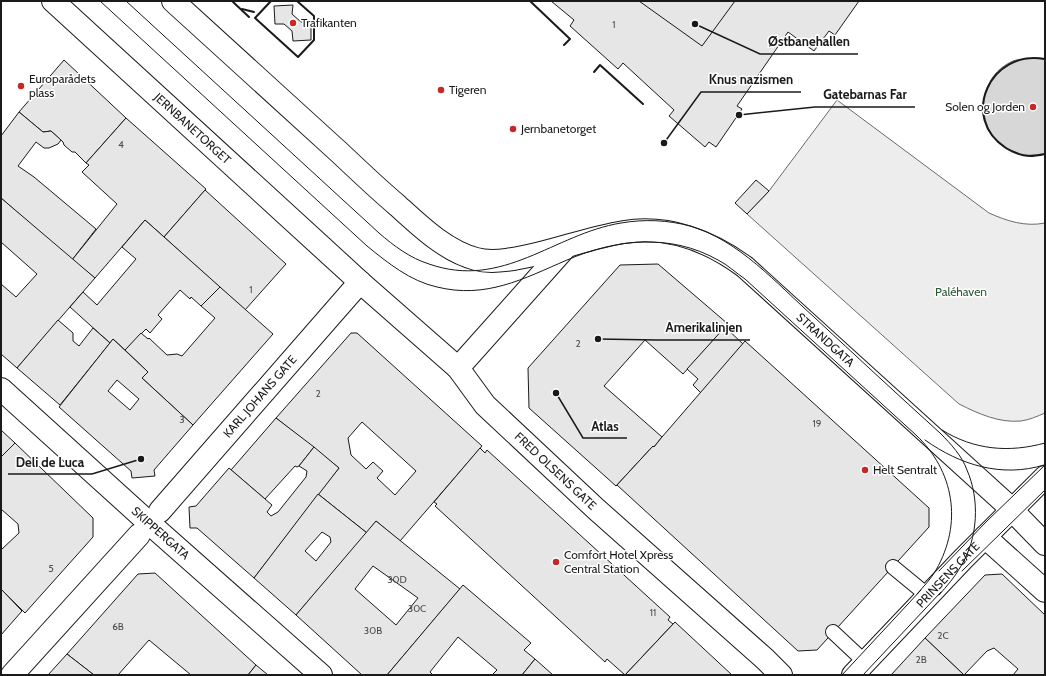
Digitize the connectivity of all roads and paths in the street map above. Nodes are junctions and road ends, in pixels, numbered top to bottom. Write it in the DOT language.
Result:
graph roads {
  1 [pos="53,1"];
  2 [pos="173,1"];
  3 [pos="565,248"];
  4 [pos="360,282"];
  5 [pos="458,368"];
  6 [pos="1,389"];
  7 [pos="1045,478"];
  8 [pos="1011,510"];
  9 [pos="160,511"];
  10 [pos="140,535"];
  11 [pos="985,537"];
  12 [pos="1045,544"];
  13 [pos="893,567"];
  14 [pos="1045,591"];
  15 [pos="927,595"];
  16 [pos="833,632"];
  17 [pos="859,668"];
  18 [pos="12,675"];
  19 [pos="321,675"];
  20 [pos="781,675"];
  1 -- 4 [label="street, JERNBANETORGET"];
  2 -- 3 [label="street"];
  3 -- 5 [label="street"];
  3 -- 8 [label="street, STRANDGATA"];
  4 -- 5 [label="street, JERNBANETORGET"];
  4 -- 9 [label="street, KARL JOHANS GATE"];
  5 -- 20 [label="street, FRED OLSENS GATE"];
  6 -- 19 [label="street, SKIPPERGATA"];
  7 -- 8 [label="street, PRINSENS GATE"];
  8 -- 11 [label="street, PRINSENS GATE"];
  8 -- 12 [label="street, STRANDGATA"];
  10 -- 18 [label="street"];
  11 -- 14 [label="street"];
  11 -- 15 [label="street, PRINSENS GATE"];
  13 -- 15 [label="lane"];
  15 -- 17 [label="street, PRINSENS GATE"];
  16 -- 17 [label="lane"];
}
